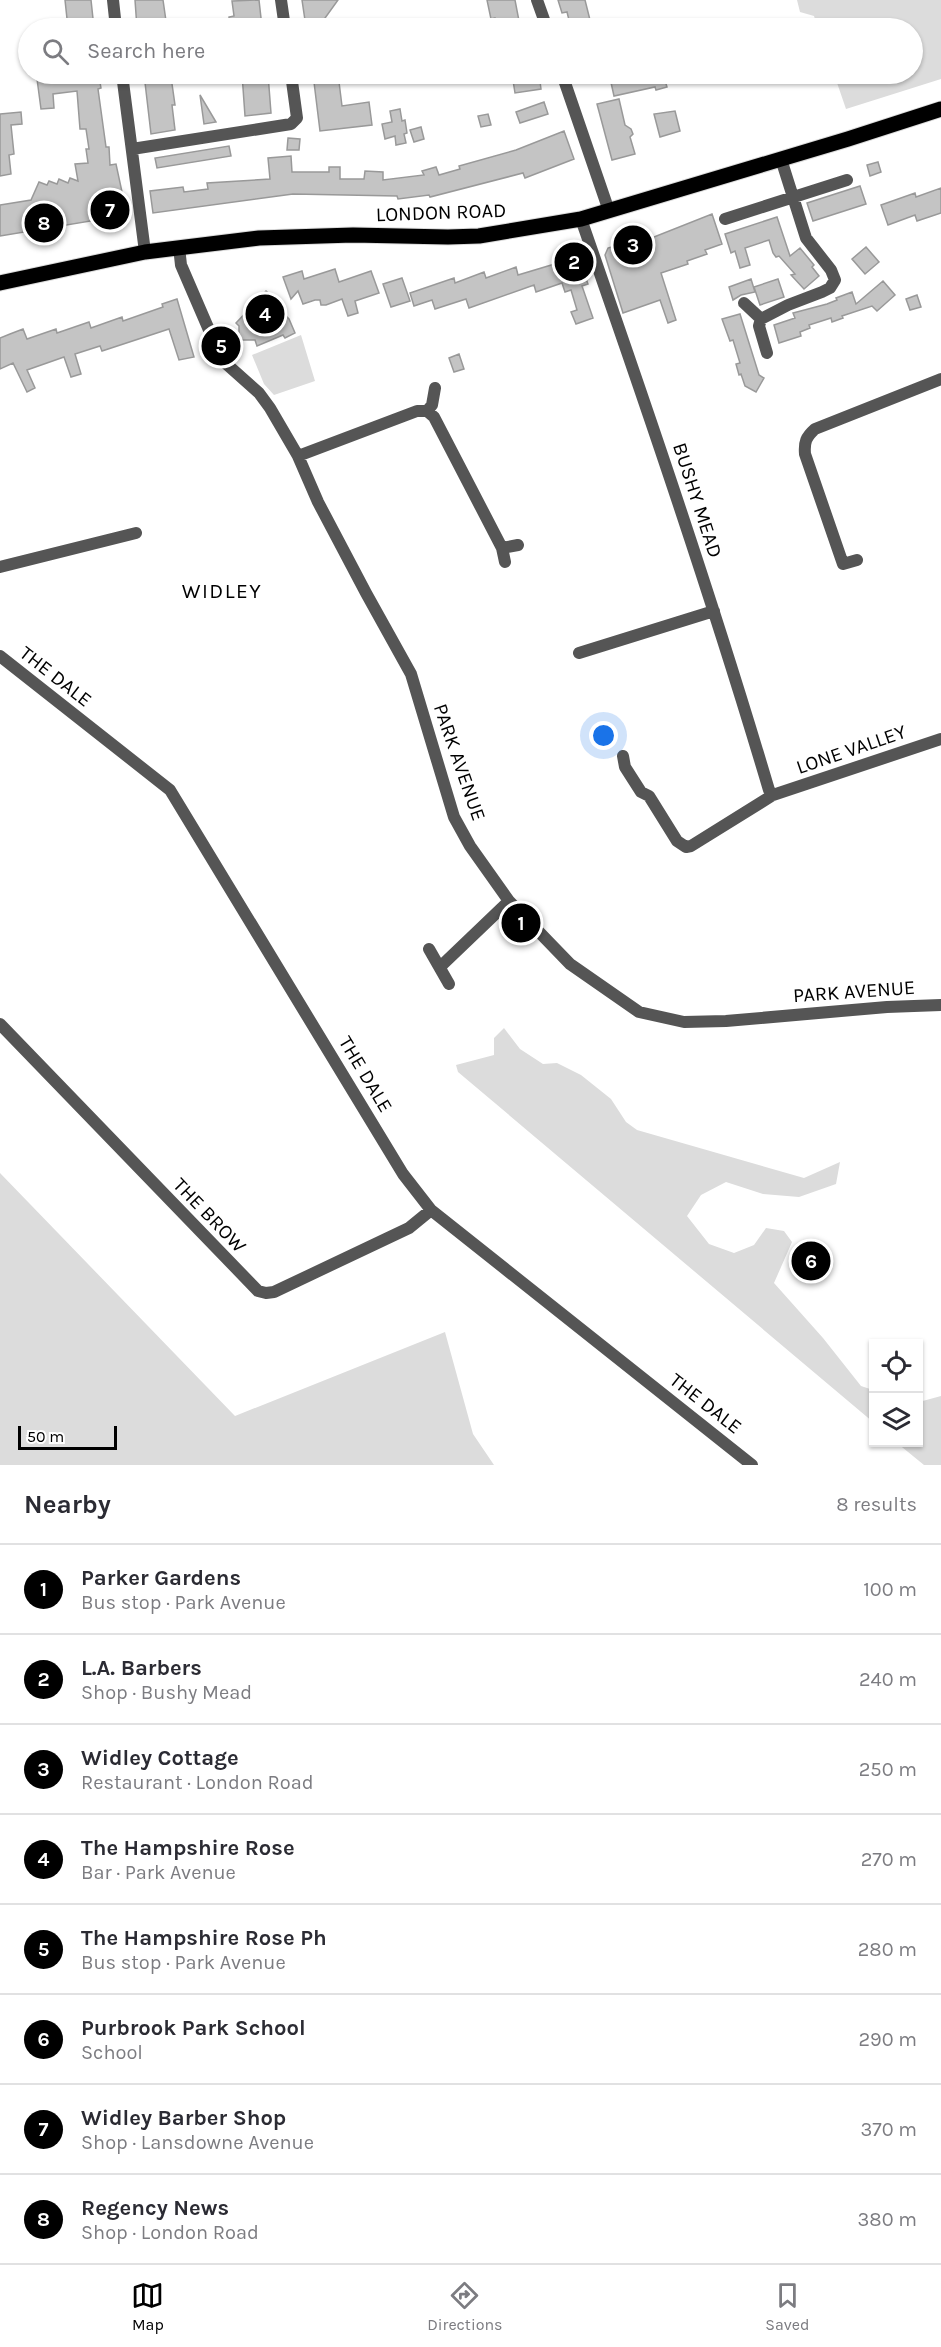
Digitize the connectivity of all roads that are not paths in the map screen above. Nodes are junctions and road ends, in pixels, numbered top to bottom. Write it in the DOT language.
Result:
graph roads {
  1 [pos="113,0"];
  2 [pos="281,0"];
  3 [pos="537,0"];
  4 [pos="115,18"];
  5 [pos="284,18"];
  6 [pos="543,18"];
  7 [pos="123,84"];
  8 [pos="292,84"];
  9 [pos="565,84"];
  10 [pos="941,109"];
  11 [pos="132,149"];
  12 [pos="781,159"];
  13 [pos="847,180"];
  14 [pos="792,197"];
  15 [pos="609,212"];
  16 [pos="581,219"];
  17 [pos="725,219"];
  18 [pos="179,247"];
  19 [pos="144,252"];
  20 [pos="0,283"];
  21 [pos="744,303"];
  22 [pos="761,319"];
  23 [pos="767,352"];
  24 [pos="941,379"];
  25 [pos="435,388"];
  26 [pos="427,411"];
  27 [pos="298,456"];
  28 [pos="136,533"];
  29 [pos="518,545"];
  30 [pos="502,548"];
  31 [pos="857,560"];
  32 [pos="505,562"];
  33 [pos="0,567"];
  34 [pos="714,611"];
  35 [pos="579,653"];
  36 [pos="0,656"];
  37 [pos="941,739"];
  38 [pos="623,756"];
  39 [pos="773,795"];
  40 [pos="509,901"];
  41 [pos="429,949"];
  42 [pos="440,967"];
  43 [pos="449,984"];
  44 [pos="941,1005"];
  45 [pos="0,1024"];
  46 [pos="431,1210"];
  47 [pos="745,1463"];
  1 -- 4 [label="street"];
  2 -- 5 [label="street"];
  3 -- 6 [label="street"];
  7 -- 11 [label="street"];
  8 -- 11 [label="street"];
  9 -- 15 [label="street"];
  10 -- 12 [label="main road, LONDON ROAD"];
  11 -- 19 [label="street"];
  12 -- 14 [label="street"];
  12 -- 15 [label="main road, LONDON ROAD"];
  13 -- 14 [label="street"];
  14 -- 17 [label="street"];
  14 -- 22 [label="street"];
  15 -- 16 [label="main road, LONDON ROAD"];
  16 -- 18 [label="main road, LONDON ROAD"];
  16 -- 34 [label="street, BUSHY MEAD"];
  18 -- 19 [label="main road, LONDON ROAD"];
  18 -- 27 [label="street, PARK AVENUE"];
  19 -- 20 [label="main road, LONDON ROAD"];
  21 -- 22 [label="street"];
  22 -- 23 [label="street"];
  24 -- 31 [label="street"];
  25 -- 26 [label="street"];
  26 -- 27 [label="street"];
  26 -- 30 [label="street"];
  27 -- 40 [label="street, PARK AVENUE"];
  28 -- 33 [label="street"];
  29 -- 30 [label="street"];
  30 -- 32 [label="street"];
  34 -- 35 [label="street"];
  34 -- 39 [label="street, BUSHY MEAD"];
  36 -- 46 [label="street, THE DALE"];
  37 -- 39 [label="street, LONE VALLEY"];
  38 -- 39 [label="street, LONE VALLEY"];
  40 -- 42 [label="street"];
  40 -- 44 [label="street, PARK AVENUE"];
  41 -- 42 [label="street"];
  42 -- 43 [label="street"];
  45 -- 46 [label="street, THE BROW"];
  46 -- 47 [label="street, THE DALE"];
}
